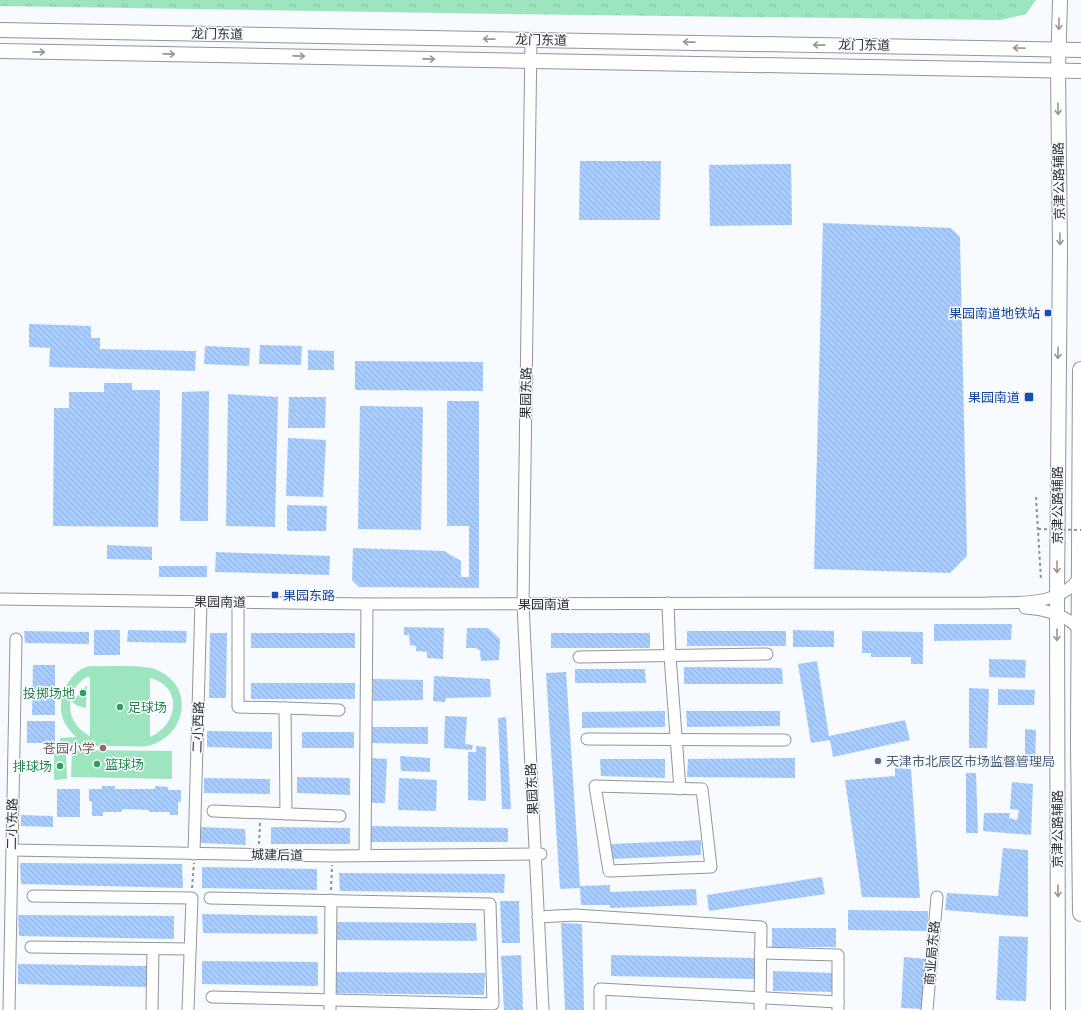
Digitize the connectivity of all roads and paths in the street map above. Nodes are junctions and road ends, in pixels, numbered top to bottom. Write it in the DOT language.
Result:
graph roads {
  1 [pos="1060,0"];
  2 [pos="0,30"];
  3 [pos="535,40"];
  4 [pos="1058,49"];
  5 [pos="1081,50"];
  6 [pos="0,51"];
  7 [pos="535,61"];
  8 [pos="1058,70"];
  9 [pos="1081,70"];
  10 [pos="1081,370"];
  11 [pos="1036,498"];
  12 [pos="1038,529"];
  13 [pos="1081,530"];
  14 [pos="1080,578"];
  15 [pos="1040,580"];
  16 [pos="1057,596"];
  17 [pos="0,599"];
  18 [pos="201,604"];
  19 [pos="0,605"];
  20 [pos="238,605"];
  21 [pos="367,606"];
  22 [pos="526,606"];
  23 [pos="668,606"];
  24 [pos="1057,615"];
  25 [pos="1080,631"];
  26 [pos="16,638"];
  27 [pos="767,654"];
  28 [pos="670,656"];
  29 [pos="579,657"];
  30 [pos="285,708"];
  31 [pos="339,710"];
  32 [pos="588,740"];
  33 [pos="676,740"];
  34 [pos="785,740"];
  35 [pos="680,789"];
  36 [pos="212,811"];
  37 [pos="260,813"];
  38 [pos="286,814"];
  39 [pos="340,816"];
  40 [pos="12,850"];
  41 [pos="194,854"];
  42 [pos="538,854"];
  43 [pos="259,855"];
  44 [pos="365,855"];
  45 [pos="332,856"];
  46 [pos="33,896"];
  47 [pos="937,897"];
  48 [pos="192,898"];
  49 [pos="210,898"];
  50 [pos="331,900"];
  51 [pos="1081,913"];
  52 [pos="541,917"];
  53 [pos="31,947"];
  54 [pos="153,949"];
  55 [pos="190,949"];
  56 [pos="760,953"];
  57 [pos="212,997"];
  58 [pos="760,997"];
  59 [pos="330,1006"];
  60 [pos="838,1006"];
  61 [pos="9,1010"];
  62 [pos="152,1010"];
  63 [pos="188,1010"];
  64 [pos="543,1010"];
  65 [pos="549,1010"];
  66 [pos="600,1010"];
  67 [pos="760,1010"];
  68 [pos="927,1010"];
  69 [pos="1058,1010"];
  1 -- 4 [label="main road, 京津公路辅路, one-way"];
  3 -- 2 [label="main road, 龙门东道, one-way"];
  4 -- 3 [label="main road, 龙门东道, one-way"];
  3 -- 7 [label="street, 果园东路"];
  4 -- 5 [label="main road, 龙门东道"];
  4 -- 8 [label="main road, 京津公路辅路"];
  6 -- 7 [label="main road, 龙门东道, one-way"];
  7 -- 8 [label="main road, 龙门东道"];
  7 -- 22 [label="street, 果园东路"];
  8 -- 9 [label="main road, 龙门东道"];
  8 -- 16 [label="main road, 京津公路辅路, one-way"];
  10 -- 14 [label="highway"];
  11 -- 12 [label="path"];
  12 -- 13 [label="path, bridge"];
  12 -- 15 [label="path"];
  14 -- 16 [label="street, 果园南道"];
  14 -- 25 [label="highway"];
  16 -- 23 [label="street, 果园南道"];
  16 -- 24 [label="main road, 京津公路辅路"];
  17 -- 18 [label="street, 果园南道"];
  18 -- 19 [label="street, 果园南道"];
  18 -- 20 [label="street, 果园南道"];
  18 -- 41 [label="street, 二小西路"];
  20 -- 21 [label="street, 果园南道"];
  20 -- 30 [label="street"];
  21 -- 22 [label="street, 果园南道"];
  21 -- 44 [label="street"];
  22 -- 23 [label="street, 果园南道"];
  22 -- 42 [label="street, 果园东路"];
  23 -- 24 [label="street, 果园南道"];
  23 -- 28 [label="street"];
  24 -- 25 [label="street, 果园南道"];
  24 -- 69 [label="main road, 京津公路辅路, one-way"];
  25 -- 51 [label="highway"];
  26 -- 40 [label="street, 二小东路"];
  27 -- 28 [label="street"];
  28 -- 29 [label="street"];
  28 -- 33 [label="street"];
  30 -- 31 [label="street"];
  30 -- 38 [label="street"];
  32 -- 33 [label="street"];
  33 -- 34 [label="street"];
  33 -- 35 [label="street"];
  35 -- 35 [label="street"];
  36 -- 37 [label="street"];
  37 -- 38 [label="street"];
  37 -- 43 [label="path"];
  38 -- 39 [label="street"];
  40 -- 41 [label="street, 城建后道"];
  40 -- 61 [label="street, 二小东路"];
  41 -- 43 [label="street, 城建后道"];
  41 -- 48 [label="path"];
  42 -- 44 [label="street, 城建后道"];
  42 -- 52 [label="street, 果园东路"];
  43 -- 45 [label="street, 城建后道"];
  44 -- 45 [label="street, 城建后道"];
  45 -- 50 [label="path"];
  46 -- 48 [label="street"];
  47 -- 68 [label="street, 商业局东路"];
  48 -- 55 [label="street"];
  49 -- 50 [label="street"];
  50 -- 59 [label="street"];
  50 -- 59 [label="street"];
  52 -- 56 [label="street"];
  52 -- 64 [label="street, 果园东路"];
  52 -- 65 [label="street, 果园东路"];
  53 -- 54 [label="street"];
  54 -- 55 [label="street"];
  54 -- 62 [label="street"];
  55 -- 63 [label="street"];
  56 -- 58 [label="street"];
  56 -- 60 [label="street"];
  57 -- 59 [label="street"];
  58 -- 60 [label="street"];
  58 -- 66 [label="street"];
  58 -- 67 [label="street"];
}
